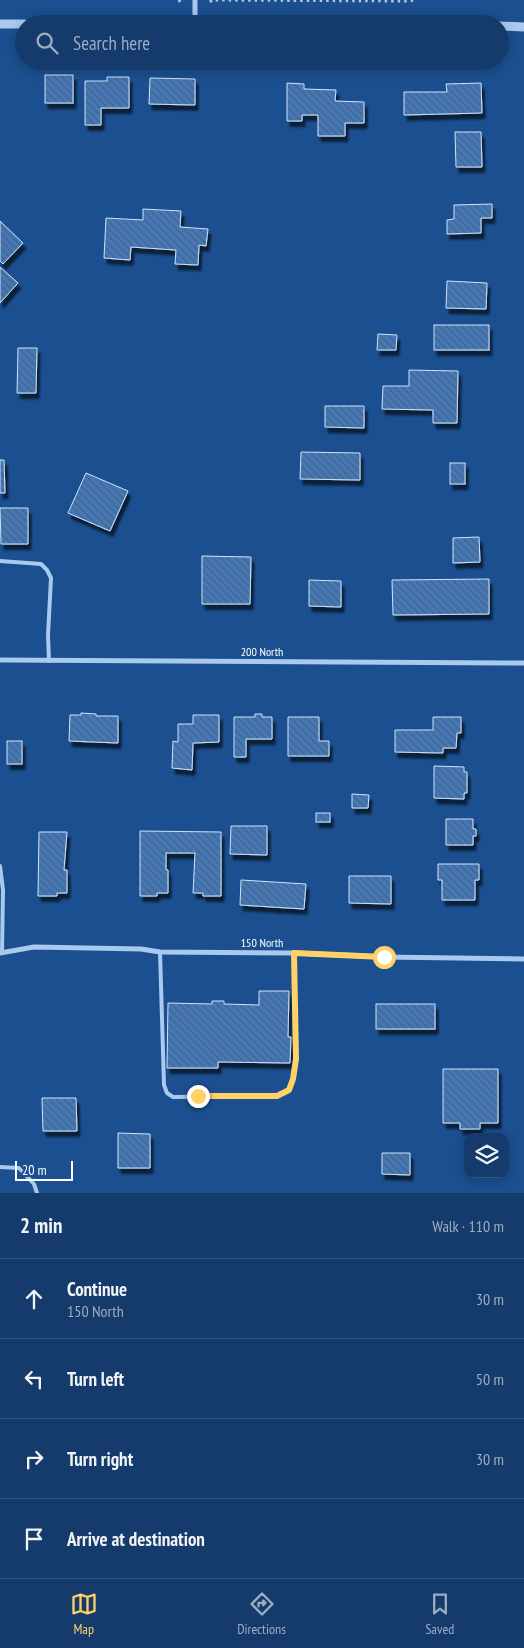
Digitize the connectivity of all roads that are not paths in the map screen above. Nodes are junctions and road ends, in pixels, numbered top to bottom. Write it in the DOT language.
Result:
graph roads {
  1 [pos="195,0"];
  2 [pos="195,15"];
  3 [pos="0,24"];
  4 [pos="15,24"];
  5 [pos="509,26"];
  6 [pos="524,27"];
  7 [pos="0,561"];
  8 [pos="0,660"];
  9 [pos="49,661"];
  10 [pos="524,663"];
  11 [pos="0,866"];
  12 [pos="160,952"];
  13 [pos="1,953"];
  14 [pos="294,953"];
  15 [pos="524,959"];
  16 [pos="0,1167"];
  17 [pos="37,1193"];
  1 -- 2 [label="street"];
  3 -- 4 [label="street"];
  5 -- 6 [label="street"];
  7 -- 9 [label="lane"];
  8 -- 9 [label="street, 200 North"];
  9 -- 10 [label="street, 200 North"];
  11 -- 13 [label="lane"];
  12 -- 13 [label="street, 150 North"];
  12 -- 14 [label="street, 150 North"];
  12 -- 14 [label="lane"];
  14 -- 15 [label="street, 150 North"];
  16 -- 17 [label="lane"];
}
